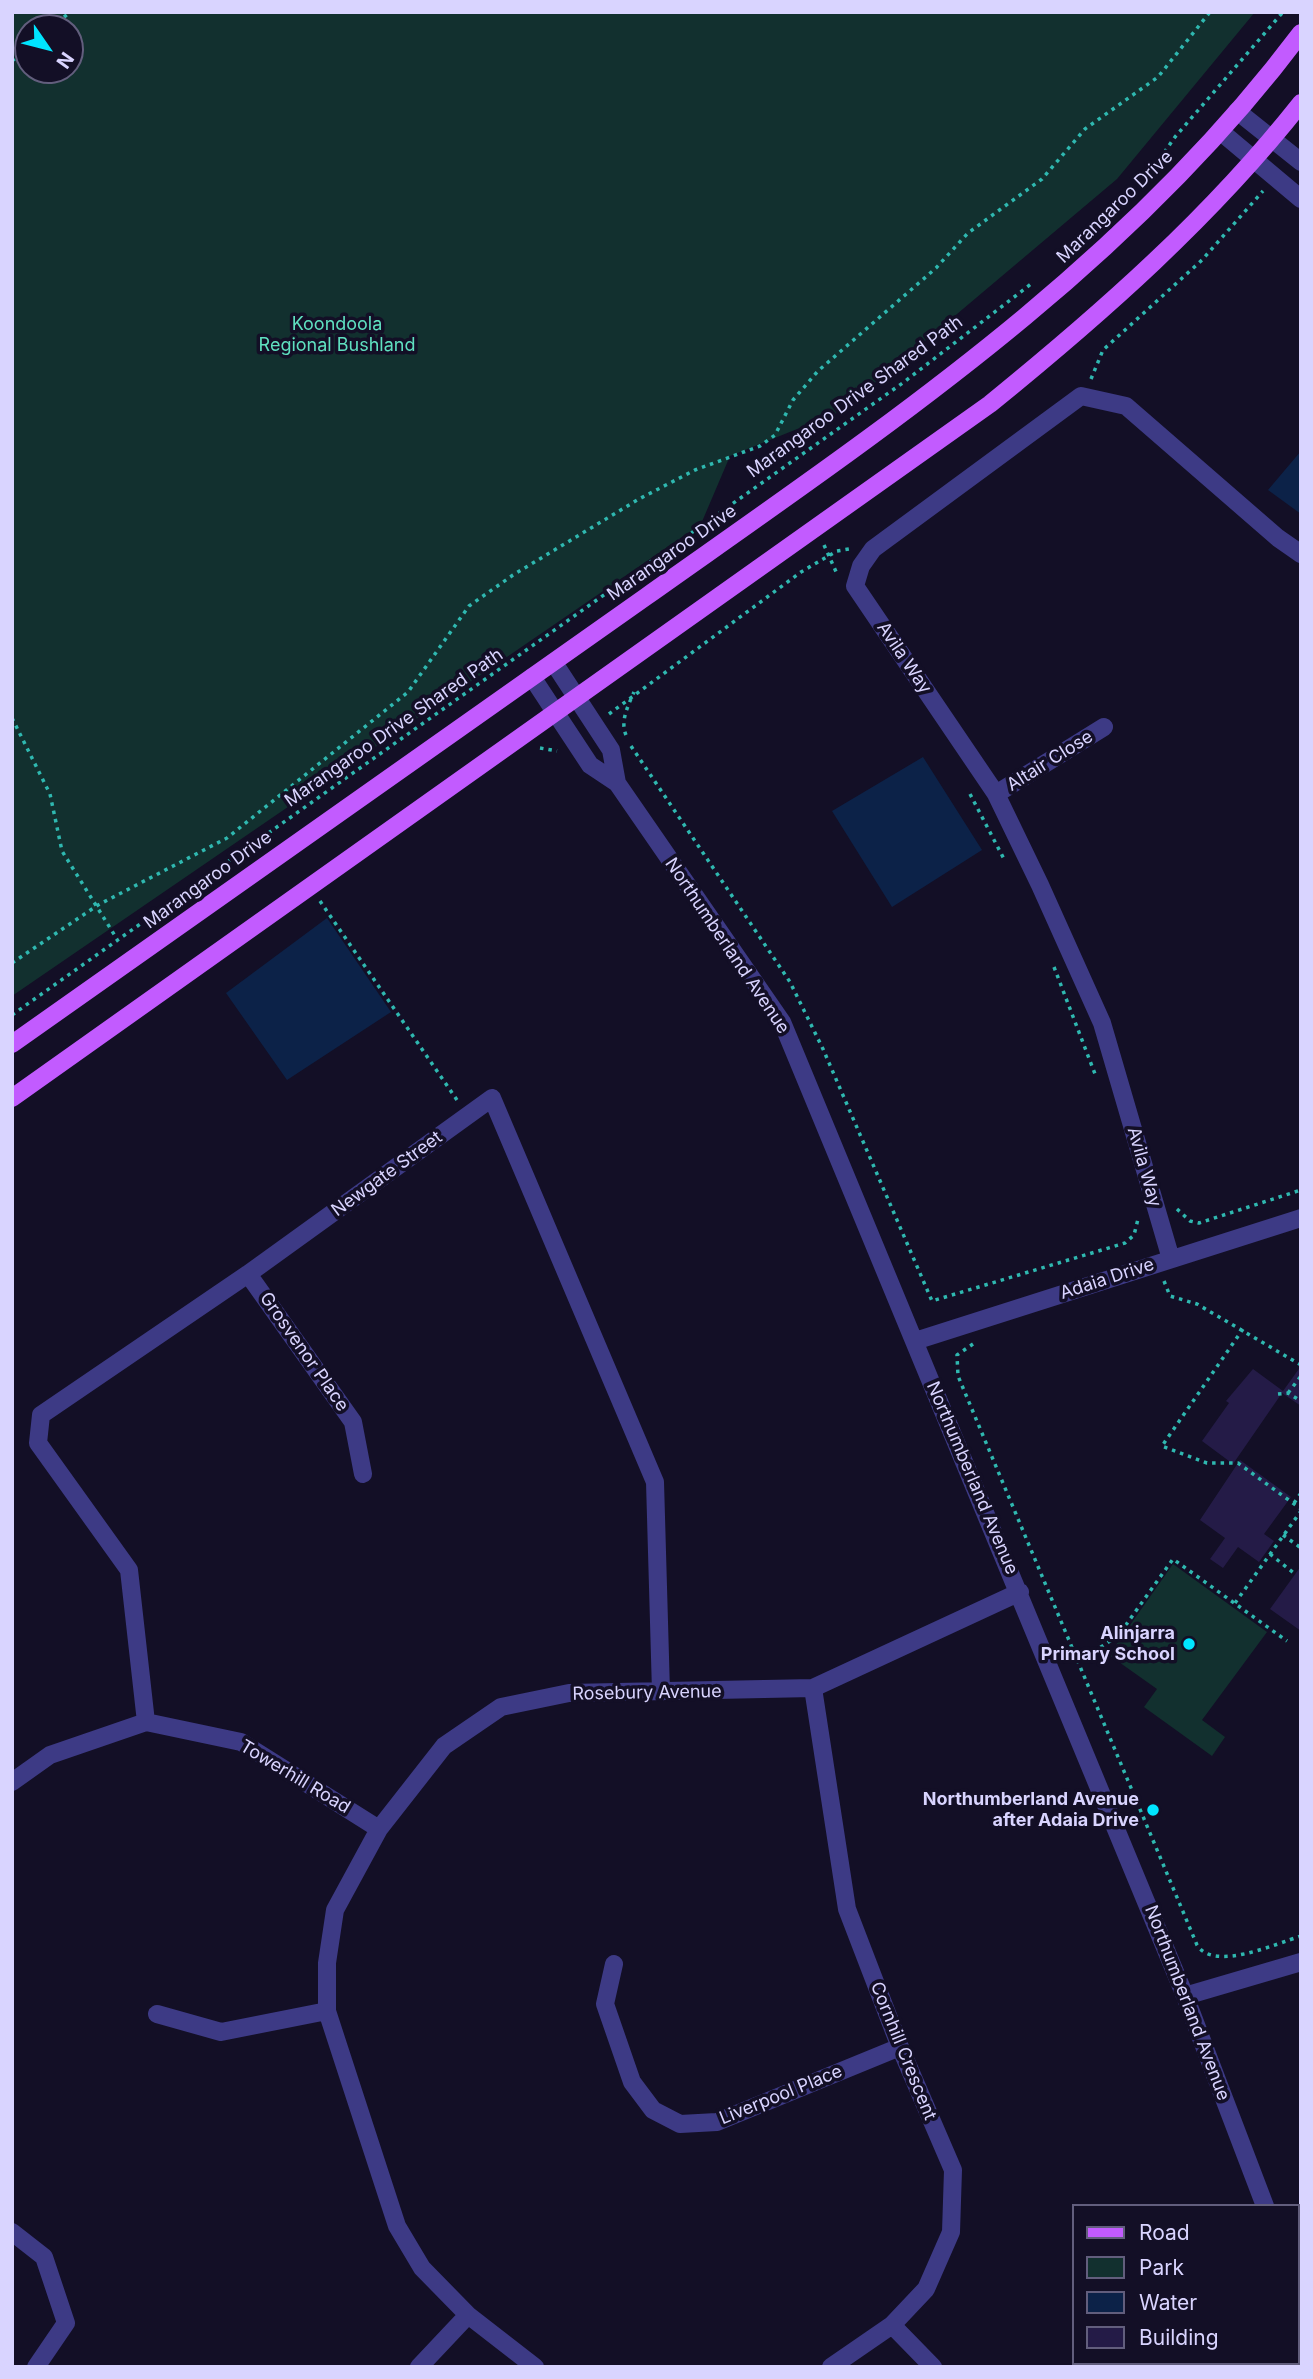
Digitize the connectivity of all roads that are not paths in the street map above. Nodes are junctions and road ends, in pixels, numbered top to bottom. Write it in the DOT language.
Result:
graph roads {
  1 [pos="1301,33"];
  2 [pos="1301,103"];
  3 [pos="1237,111"];
  4 [pos="1220,131"];
  5 [pos="1271,139"];
  6 [pos="1253,162"];
  7 [pos="1301,162"];
  8 [pos="1301,199"];
  9 [pos="1301,554"];
  10 [pos="554,663"];
  11 [pos="532,677"];
  12 [pos="577,700"];
  13 [pos="556,714"];
  14 [pos="1104,727"];
  15 [pos="617,783"];
  16 [pos="996,794"];
  17 [pos="12,1044"];
  18 [pos="12,1098"];
  19 [pos="1301,1218"];
  20 [pos="1171,1259"];
  21 [pos="248,1274"];
  22 [pos="915,1341"];
  23 [pos="363,1474"];
  24 [pos="1020,1592"];
  25 [pos="813,1688"];
  26 [pos="661,1692"];
  27 [pos="146,1722"];
  28 [pos="12,1782"];
  29 [pos="379,1829"];
  30 [pos="1301,1962"];
  31 [pos="614,1964"];
  32 [pos="1185,1996"];
  33 [pos="327,2011"];
  34 [pos="157,2014"];
  35 [pos="900,2047"];
  36 [pos="1264,2204"];
  37 [pos="12,2232"];
  38 [pos="468,2315"];
  39 [pos="892,2325"];
  40 [pos="36,2367"];
  41 [pos="419,2367"];
  42 [pos="535,2367"];
  43 [pos="831,2367"];
  44 [pos="933,2367"];
  1 -- 3 [label="main road, Marangaroo Drive"];
  2 -- 5 [label="main road"];
  3 -- 4 [label="main road, Marangaroo Drive"];
  3 -- 5 [label="street"];
  4 -- 6 [label="street"];
  4 -- 10 [label="main road, Marangaroo Drive"];
  5 -- 6 [label="main road"];
  5 -- 7 [label="street"];
  6 -- 8 [label="street"];
  6 -- 12 [label="main road"];
  9 -- 16 [label="street, Avila Way"];
  10 -- 11 [label="main road, Marangaroo Drive"];
  10 -- 12 [label="street, Northumberland Avenue"];
  11 -- 13 [label="street, Northumberland Avenue"];
  11 -- 17 [label="main road, Marangaroo Drive"];
  12 -- 13 [label="main road"];
  12 -- 15 [label="street, Northumberland Avenue"];
  13 -- 15 [label="street, Northumberland Avenue"];
  13 -- 18 [label="main road"];
  14 -- 16 [label="street, Altair Close"];
  15 -- 22 [label="street, Northumberland Avenue"];
  16 -- 20 [label="street, Avila Way"];
  19 -- 20 [label="street, Adaia Drive"];
  20 -- 22 [label="street, Adaia Drive"];
  21 -- 23 [label="street, Grosvenor Place"];
  21 -- 26 [label="street, Newgate Street"];
  21 -- 27 [label="street, Newgate Street"];
  22 -- 24 [label="street, Northumberland Avenue"];
  24 -- 25 [label="street, Rosebury Avenue"];
  24 -- 32 [label="street, Northumberland Avenue"];
  25 -- 26 [label="street, Rosebury Avenue"];
  25 -- 35 [label="street, Cornhill Crescent"];
  26 -- 29 [label="street, Rosebury Avenue"];
  27 -- 28 [label="street"];
  27 -- 29 [label="street, Towerhill Road"];
  29 -- 33 [label="street, Rosebury Avenue"];
  30 -- 32 [label="street"];
  31 -- 35 [label="street, Liverpool Place"];
  32 -- 36 [label="street, Northumberland Avenue"];
  33 -- 34 [label="street"];
  33 -- 38 [label="street, Rosebury Avenue"];
  35 -- 39 [label="street, Cornhill Crescent"];
  37 -- 40 [label="street"];
  38 -- 41 [label="street"];
  38 -- 42 [label="street, Rosebury Avenue"];
  39 -- 43 [label="street, Cornhill Crescent"];
  39 -- 44 [label="street"];
}
